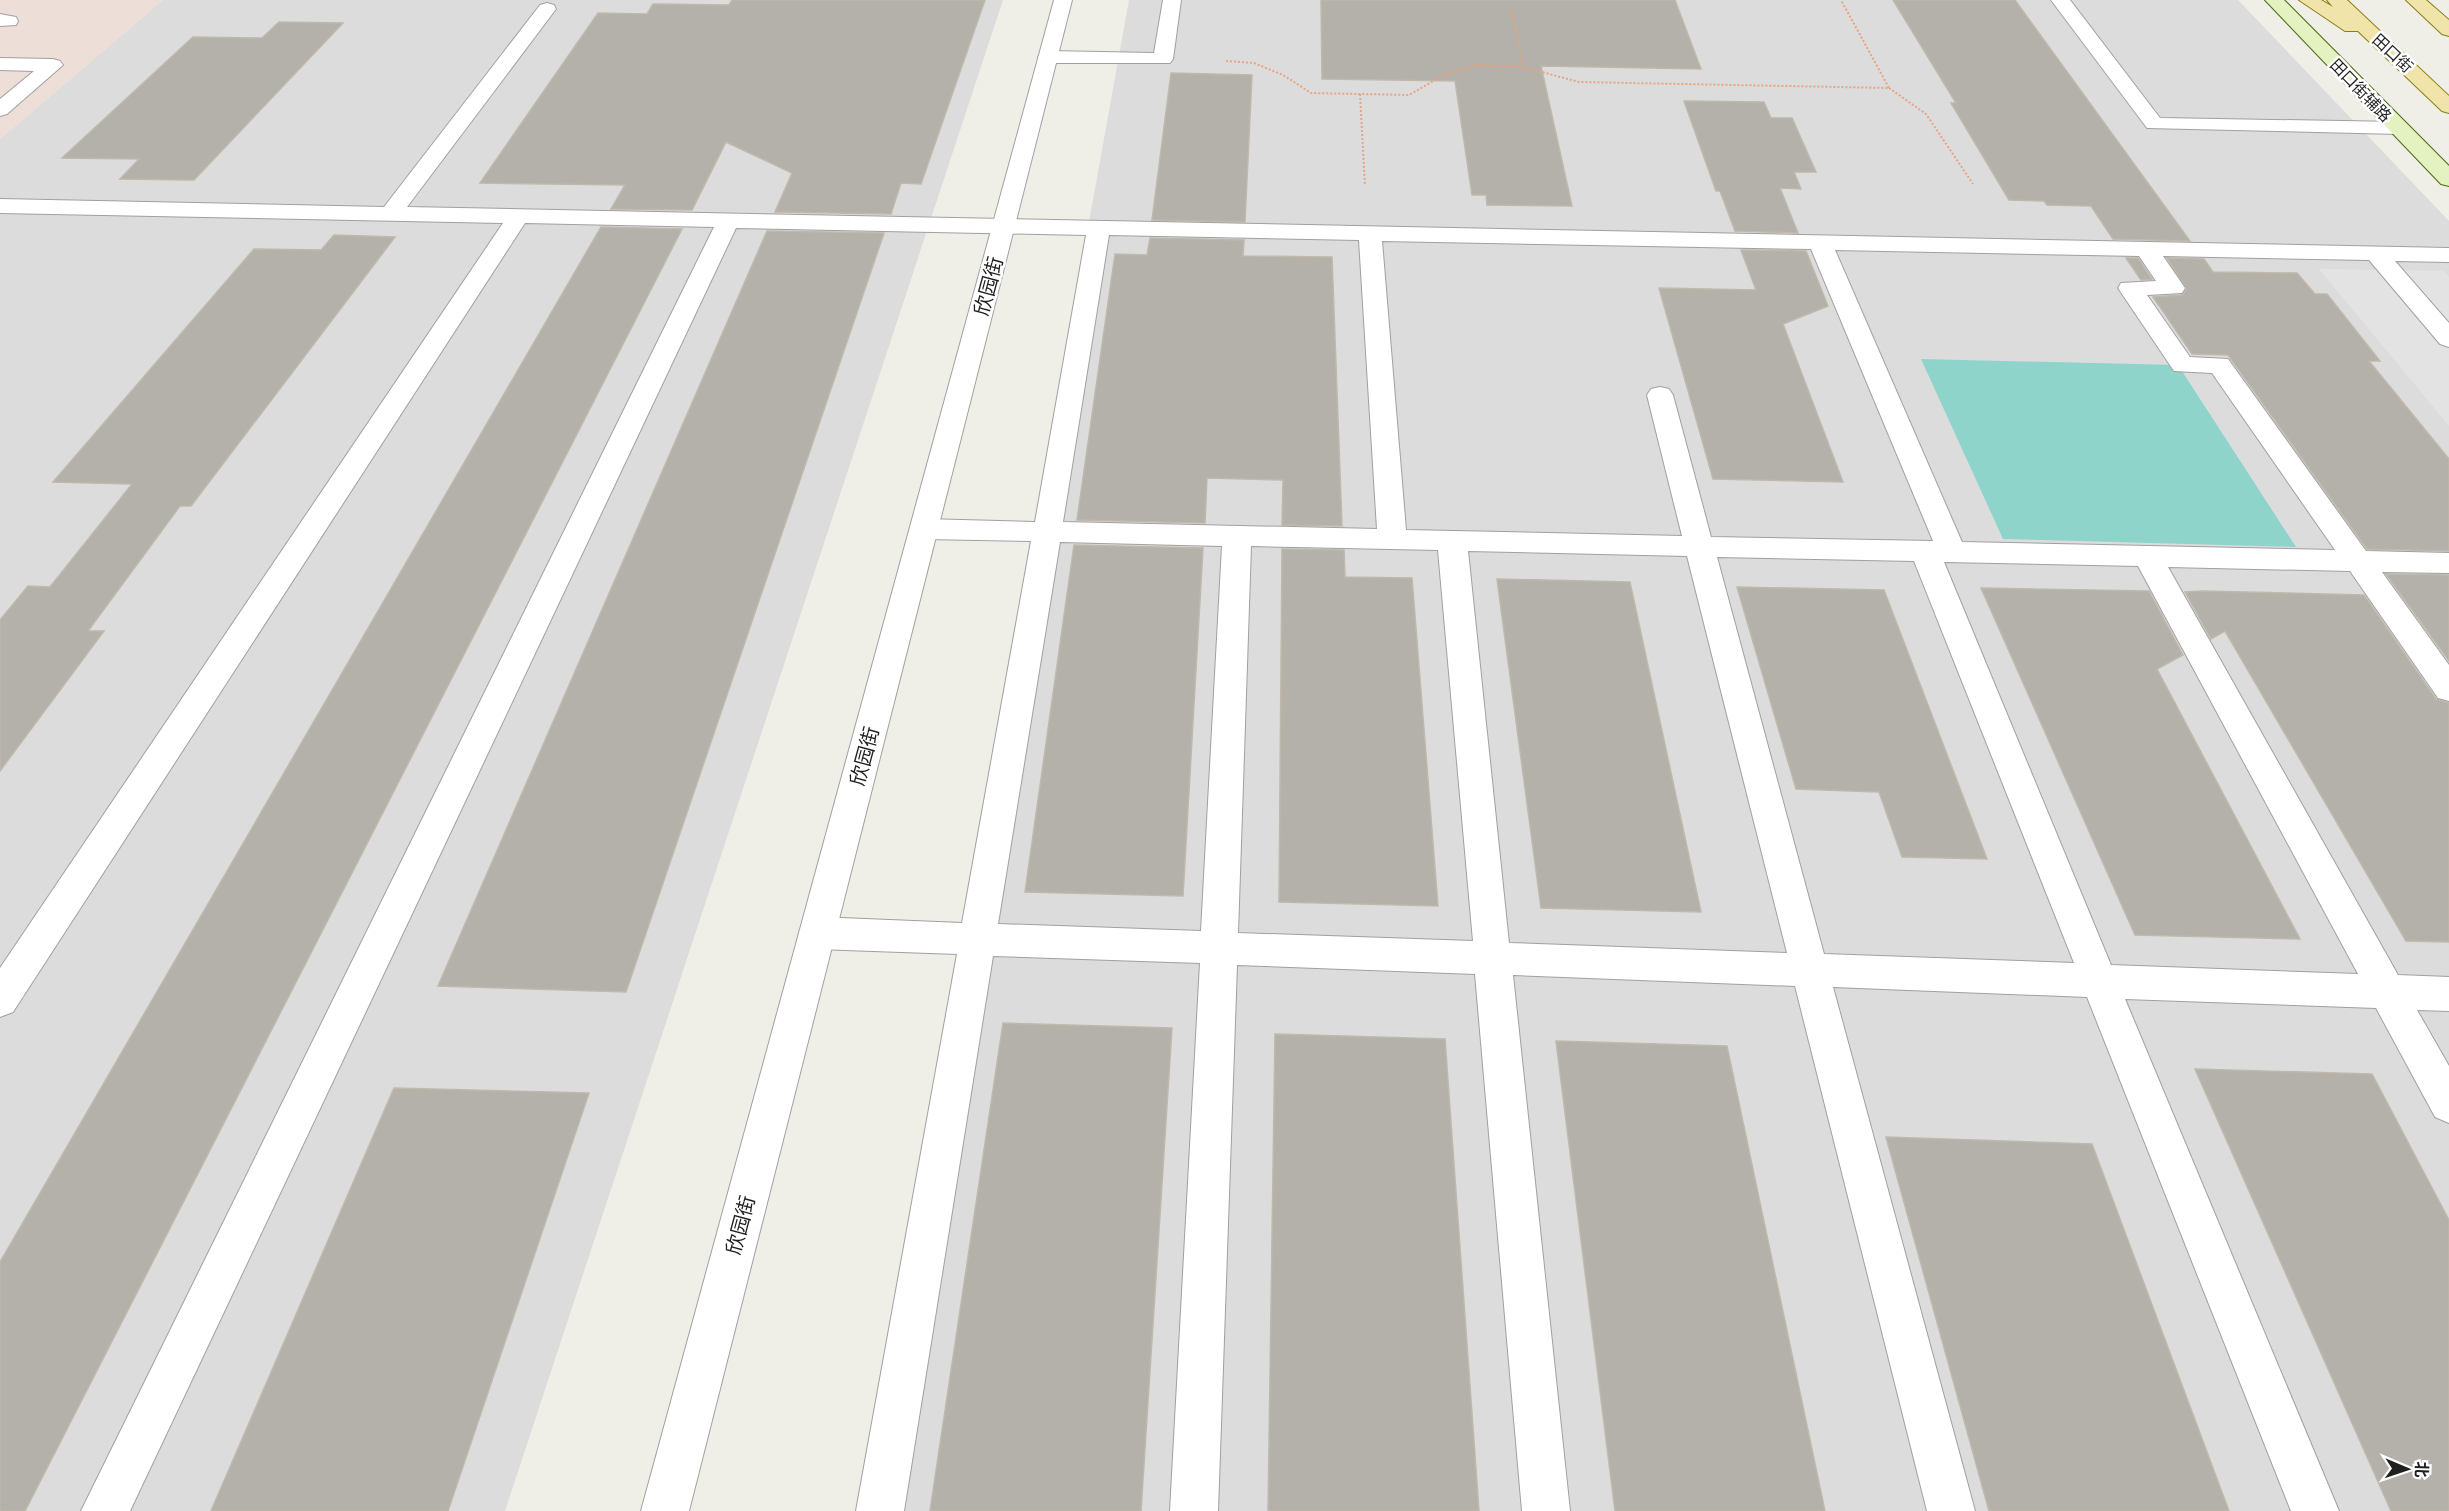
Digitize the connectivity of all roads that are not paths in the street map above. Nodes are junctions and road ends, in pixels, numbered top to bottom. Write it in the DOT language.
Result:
graph roads {
  1 [pos="1063,0"];
  2 [pos="1172,0"];
  3 [pos="2060,0"];
  4 [pos="2274,0"];
  5 [pos="2308,0"];
  6 [pos="2336,0"];
  7 [pos="2415,0"];
  8 [pos="547,9"];
  9 [pos="2449,30"];
  10 [pos="2387,48"];
  11 [pos="1048,57"];
  12 [pos="0,64"];
  13 [pos="2449,106"];
  14 [pos="0,110"];
  15 [pos="2399,128"];
  16 [pos="2449,179"];
  17 [pos="0,206"];
  18 [pos="390,214"];
  19 [pos="518,217"];
  20 [pos="728,221"];
  21 [pos="1003,226"];
  22 [pos="1099,228"];
  23 [pos="1370,234"];
  24 [pos="1820,243"];
  25 [pos="2146,249"];
  26 [pos="2376,254"];
  27 [pos="2449,255"];
  28 [pos="2449,339"];
  29 [pos="1660,395"];
  30 [pos="924,529"];
  31 [pos="1048,532"];
  32 [pos="1237,536"];
  33 [pos="1392,539"];
  34 [pos="1452,541"];
  35 [pos="1700,547"];
  36 [pos="1939,552"];
  37 [pos="2148,557"];
  38 [pos="2359,562"];
  39 [pos="2449,563"];
  40 [pos="2449,689"];
  41 [pos="817,933"];
  42 [pos="978,939"];
  43 [pos="1219,948"];
  44 [pos="1492,958"];
  45 [pos="1810,971"];
  46 [pos="2100,981"];
  47 [pos="2387,992"];
  48 [pos="2449,994"];
  49 [pos="0,1000"];
  50 [pos="2449,1104"];
  51 [pos="105,1511"];
  52 [pos="664,1511"];
  53 [pos="880,1511"];
  54 [pos="1194,1511"];
  55 [pos="1546,1511"];
  56 [pos="1951,1511"];
  57 [pos="2315,1511"];
  1 -- 11 [label="street, 欣园街"];
  2 -- 11 [label="street"];
  3 -- 15 [label="street"];
  4 -- 15 [label="street, 田口街辅路"];
  5 -- 10 [label="main road"];
  6 -- 10 [label="main road, 田口街"];
  7 -- 9 [label="main road"];
  8 -- 18 [label="street"];
  10 -- 13 [label="main road, 田口街"];
  11 -- 21 [label="street, 欣园街"];
  12 -- 14 [label="street"];
  15 -- 16 [label="street, 田口街辅路"];
  17 -- 18 [label="street"];
  18 -- 19 [label="street"];
  19 -- 20 [label="street"];
  19 -- 49 [label="street"];
  20 -- 21 [label="street"];
  20 -- 51 [label="street"];
  21 -- 22 [label="street"];
  21 -- 30 [label="street, 欣园街"];
  22 -- 23 [label="street"];
  22 -- 31 [label="street"];
  23 -- 24 [label="street"];
  23 -- 33 [label="street"];
  24 -- 25 [label="street"];
  24 -- 36 [label="street"];
  25 -- 26 [label="street"];
  25 -- 38 [label="street"];
  26 -- 27 [label="street"];
  26 -- 28 [label="street"];
  29 -- 35 [label="street"];
  30 -- 31 [label="street"];
  30 -- 41 [label="street, 欣园街"];
  31 -- 32 [label="street"];
  31 -- 42 [label="street"];
  32 -- 33 [label="street"];
  32 -- 43 [label="street"];
  33 -- 34 [label="street"];
  34 -- 35 [label="street"];
  34 -- 44 [label="street"];
  35 -- 36 [label="street"];
  35 -- 45 [label="street"];
  36 -- 37 [label="street"];
  36 -- 46 [label="street"];
  37 -- 38 [label="street"];
  37 -- 47 [label="street"];
  38 -- 39 [label="street"];
  38 -- 40 [label="street"];
  41 -- 42 [label="street"];
  41 -- 52 [label="street, 欣园街"];
  42 -- 43 [label="street"];
  42 -- 53 [label="street"];
  43 -- 44 [label="street"];
  43 -- 54 [label="street"];
  44 -- 45 [label="street"];
  44 -- 55 [label="street"];
  45 -- 46 [label="street"];
  45 -- 56 [label="street"];
  46 -- 47 [label="street"];
  46 -- 57 [label="street"];
  47 -- 48 [label="street"];
  47 -- 50 [label="street"];
}
